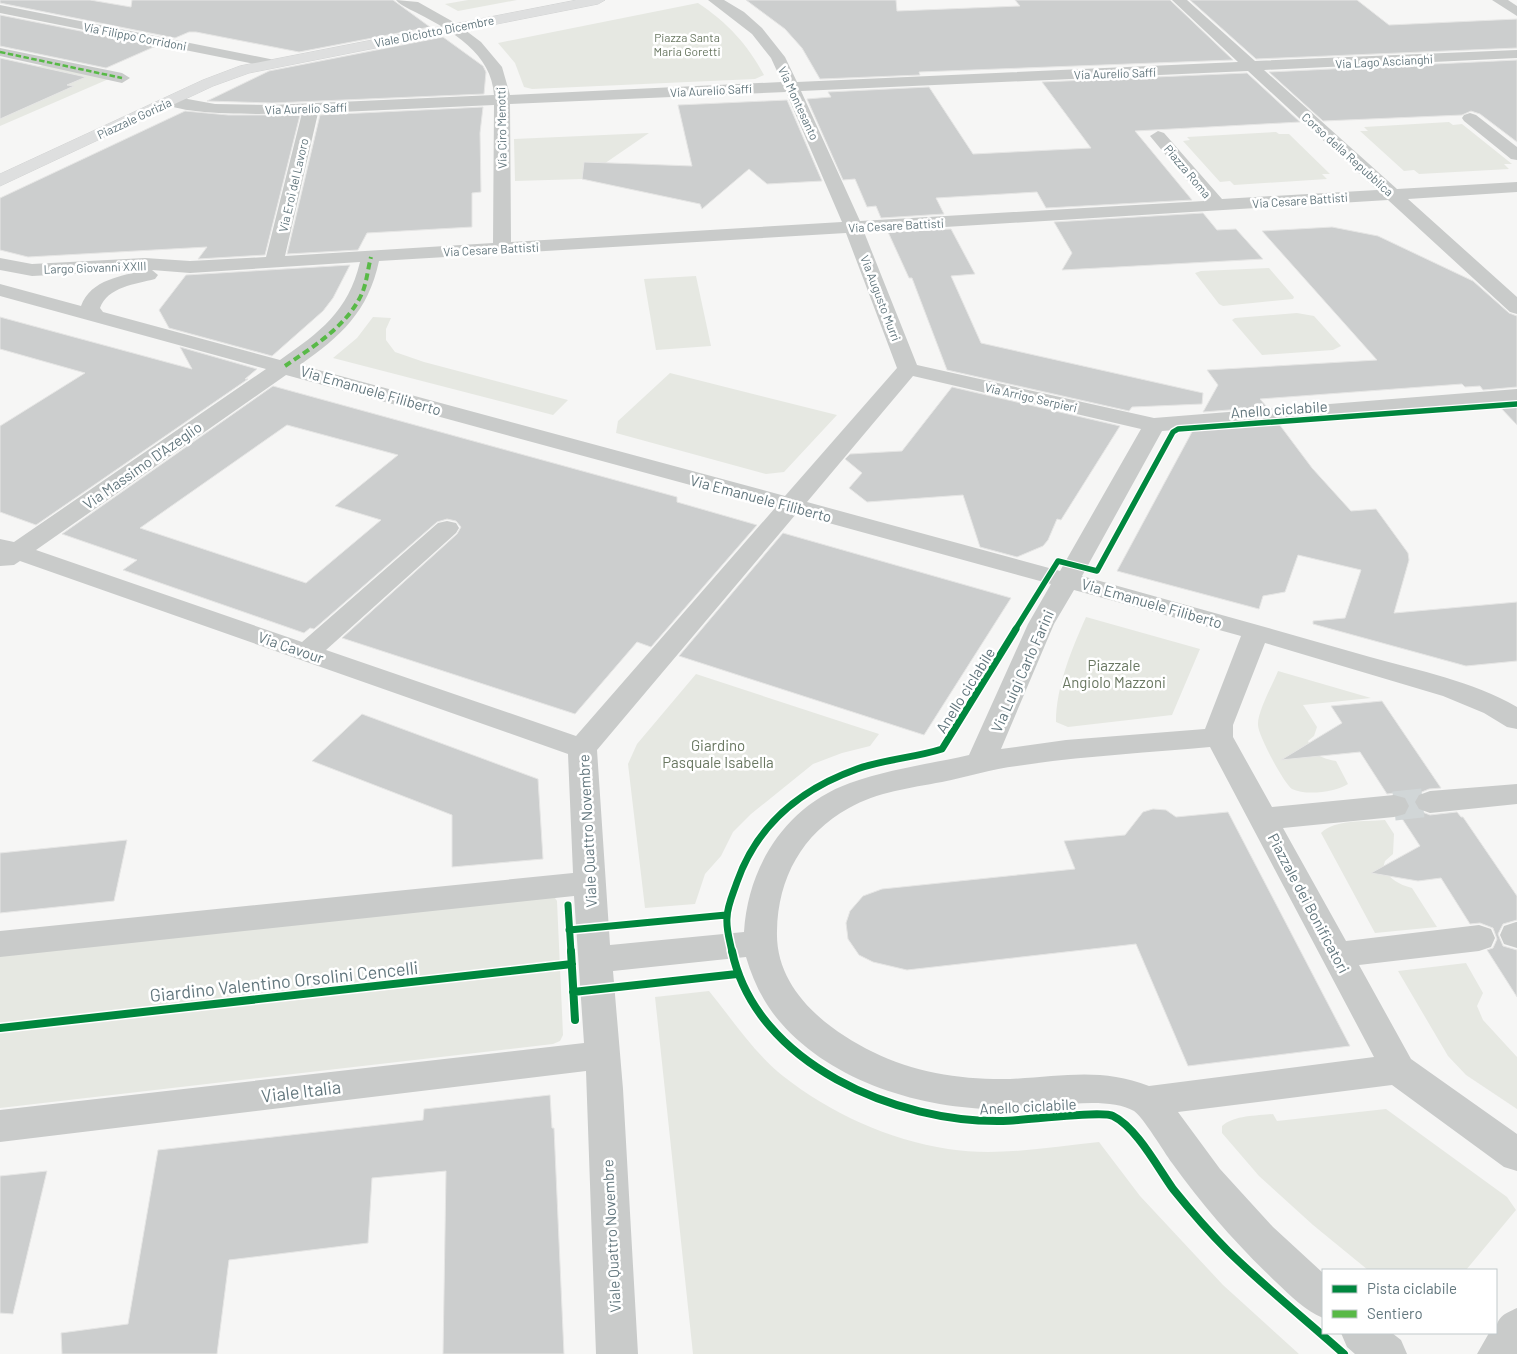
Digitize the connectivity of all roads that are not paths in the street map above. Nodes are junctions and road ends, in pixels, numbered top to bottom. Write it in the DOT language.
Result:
graph roads {
  1 [pos="403,0"];
  2 [pos="598,0"];
  3 [pos="715,0"];
  4 [pos="1179,0"];
  5 [pos="1499,0"];
  6 [pos="0,9"];
  7 [pos="1517,12"];
  8 [pos="451,28"];
  9 [pos="0,52"];
  10 [pos="1517,54"];
  11 [pos="270,63"];
  12 [pos="1252,67"];
  13 [pos="122,78"];
  14 [pos="793,86"];
  15 [pos="502,100"];
  16 [pos="171,101"];
  17 [pos="311,108"];
  18 [pos="1470,118"];
  19 [pos="1158,136"];
  20 [pos="1517,155"];
  21 [pos="0,181"];
  22 [pos="1517,187"];
  23 [pos="1393,194"];
  24 [pos="1217,205"];
  25 [pos="854,227"];
  26 [pos="502,249"];
  27 [pos="371,257"];
  28 [pos="274,262"];
  29 [pos="0,264"];
  30 [pos="190,267"];
  31 [pos="148,275"];
  32 [pos="0,277"];
  33 [pos="0,290"];
  34 [pos="1517,308"];
  35 [pos="94,315"];
  36 [pos="285,366"];
  37 [pos="908,369"];
  38 [pos="1517,396"];
  39 [pos="1154,425"];
  40 [pos="792,506"];
  41 [pos="446,528"];
  42 [pos="5,554"];
  43 [pos="1067,580"];
  44 [pos="1256,632"];
  45 [pos="307,652"];
  46 [pos="1517,720"];
  47 [pos="1219,737"];
  48 [pos="582,748"];
  49 [pos="981,762"];
  50 [pos="1517,794"];
  51 [pos="1430,802"];
  52 [pos="1394,806"];
  53 [pos="1263,819"];
  54 [pos="589,883"];
  55 [pos="1479,938"];
  56 [pos="760,943"];
  57 [pos="0,944"];
  58 [pos="1337,955"];
  59 [pos="595,960"];
  60 [pos="602,1055"];
  61 [pos="1398,1069"];
  62 [pos="1148,1101"];
  63 [pos="0,1126"];
  64 [pos="1517,1155"];
  65 [pos="1322,1298"];
  66 [pos="1517,1328"];
  67 [pos="1362,1334"];
  68 [pos="617,1354"];
  69 [pos="1386,1354"];
  70 [pos="1498,1354"];
  1 -- 8 [label="street, Via Ciro Menotti"];
  2 -- 8 [label="main road, Viale Diciotto Dicembre"];
  3 -- 14 [label="street, Via Montesanto"];
  4 -- 12 [label="street, Corso della Repubblica"];
  5 -- 7 [label="street"];
  6 -- 11 [label="street, Via Filippo Corridoni"];
  8 -- 11 [label="main road, Viale Diciotto Dicembre"];
  8 -- 15 [label="street, Via Ciro Menotti"];
  9 -- 13 [label="street"];
  10 -- 12 [label="street, Via Lago Ascianghi"];
  11 -- 16 [label="main road, Piazzale Gorizia"];
  12 -- 14 [label="street, Via Aurelio Saffi"];
  12 -- 23 [label="street, Corso della Repubblica"];
  14 -- 15 [label="street, Via Aurelio Saffi"];
  14 -- 25 [label="street, Via Montesanto"];
  15 -- 17 [label="street, Via Aurelio Saffi"];
  15 -- 26 [label="street, Via Ciro Menotti"];
  16 -- 17 [label="street, Via Aurelio Saffi"];
  16 -- 21 [label="main road, Piazzale Gorizia"];
  17 -- 28 [label="street, Via Eroi del Lavoro"];
  18 -- 20 [label="street"];
  19 -- 24 [label="street, Piazza Roma"];
  22 -- 23 [label="street, Via Cesare Battisti"];
  23 -- 24 [label="street, Via Cesare Battisti"];
  23 -- 34 [label="street, Corso della Repubblica"];
  24 -- 25 [label="street, Via Cesare Battisti"];
  25 -- 26 [label="street, Via Cesare Battisti"];
  25 -- 37 [label="street, Via Augusto Murri"];
  26 -- 27 [label="street, Via Cesare Battisti"];
  27 -- 28 [label="street, Via Cesare Battisti"];
  27 -- 36 [label="street, Via Massimo D'Azeglio"];
  28 -- 30 [label="street, Largo Giovanni XXIII"];
  29 -- 30 [label="street, Largo Giovanni XXIII"];
  30 -- 31 [label="street, Largo Giovanni XXIII"];
  31 -- 32 [label="street, Largo Giovanni XXIII"];
  31 -- 35 [label="street, Largo Giovanni XXIII"];
  33 -- 35 [label="street, Via Emanuele Filiberto"];
  35 -- 36 [label="street, Via Emanuele Filiberto"];
  36 -- 40 [label="street, Via Emanuele Filiberto"];
  36 -- 42 [label="street, Via Massimo D'Azeglio"];
  37 -- 39 [label="street, Via Arrigo Serpieri"];
  37 -- 40 [label="street, Viale Quattro Novembre"];
  38 -- 39 [label="street, Via Arrigo Serpieri"];
  39 -- 43 [label="street, Via Luigi Carlo Farini"];
  40 -- 43 [label="street, Via Emanuele Filiberto"];
  40 -- 48 [label="street, Viale Quattro Novembre"];
  41 -- 45 [label="street"];
  42 -- 45 [label="street, Via Cavour"];
  43 -- 44 [label="street, Via Emanuele Filiberto"];
  43 -- 49 [label="street, Via Luigi Carlo Farini"];
  44 -- 46 [label="street, Via Emanuele Filiberto"];
  44 -- 47 [label="street"];
  45 -- 48 [label="street, Via Cavour"];
  47 -- 49 [label="street"];
  47 -- 53 [label="street, Piazzale dei Bonificatori"];
  48 -- 54 [label="street, Viale Quattro Novembre"];
  49 -- 56 [label="street"];
  50 -- 51 [label="street"];
  52 -- 53 [label="street"];
  53 -- 58 [label="street, Piazzale dei Bonificatori"];
  54 -- 57 [label="street"];
  54 -- 59 [label="street, Viale Quattro Novembre"];
  55 -- 58 [label="street"];
  56 -- 59 [label="street"];
  56 -- 62 [label="street"];
  58 -- 61 [label="street, Piazzale dei Bonificatori"];
  59 -- 60 [label="street, Viale Quattro Novembre"];
  60 -- 63 [label="street, Viale Italia"];
  60 -- 68 [label="street, Viale Quattro Novembre"];
  61 -- 62 [label="street"];
  61 -- 64 [label="street, Piazzale dei Bonificatori"];
  62 -- 65 [label="street"];
  66 -- 70 [label="street"];
  67 -- 69 [label="street"];
}
